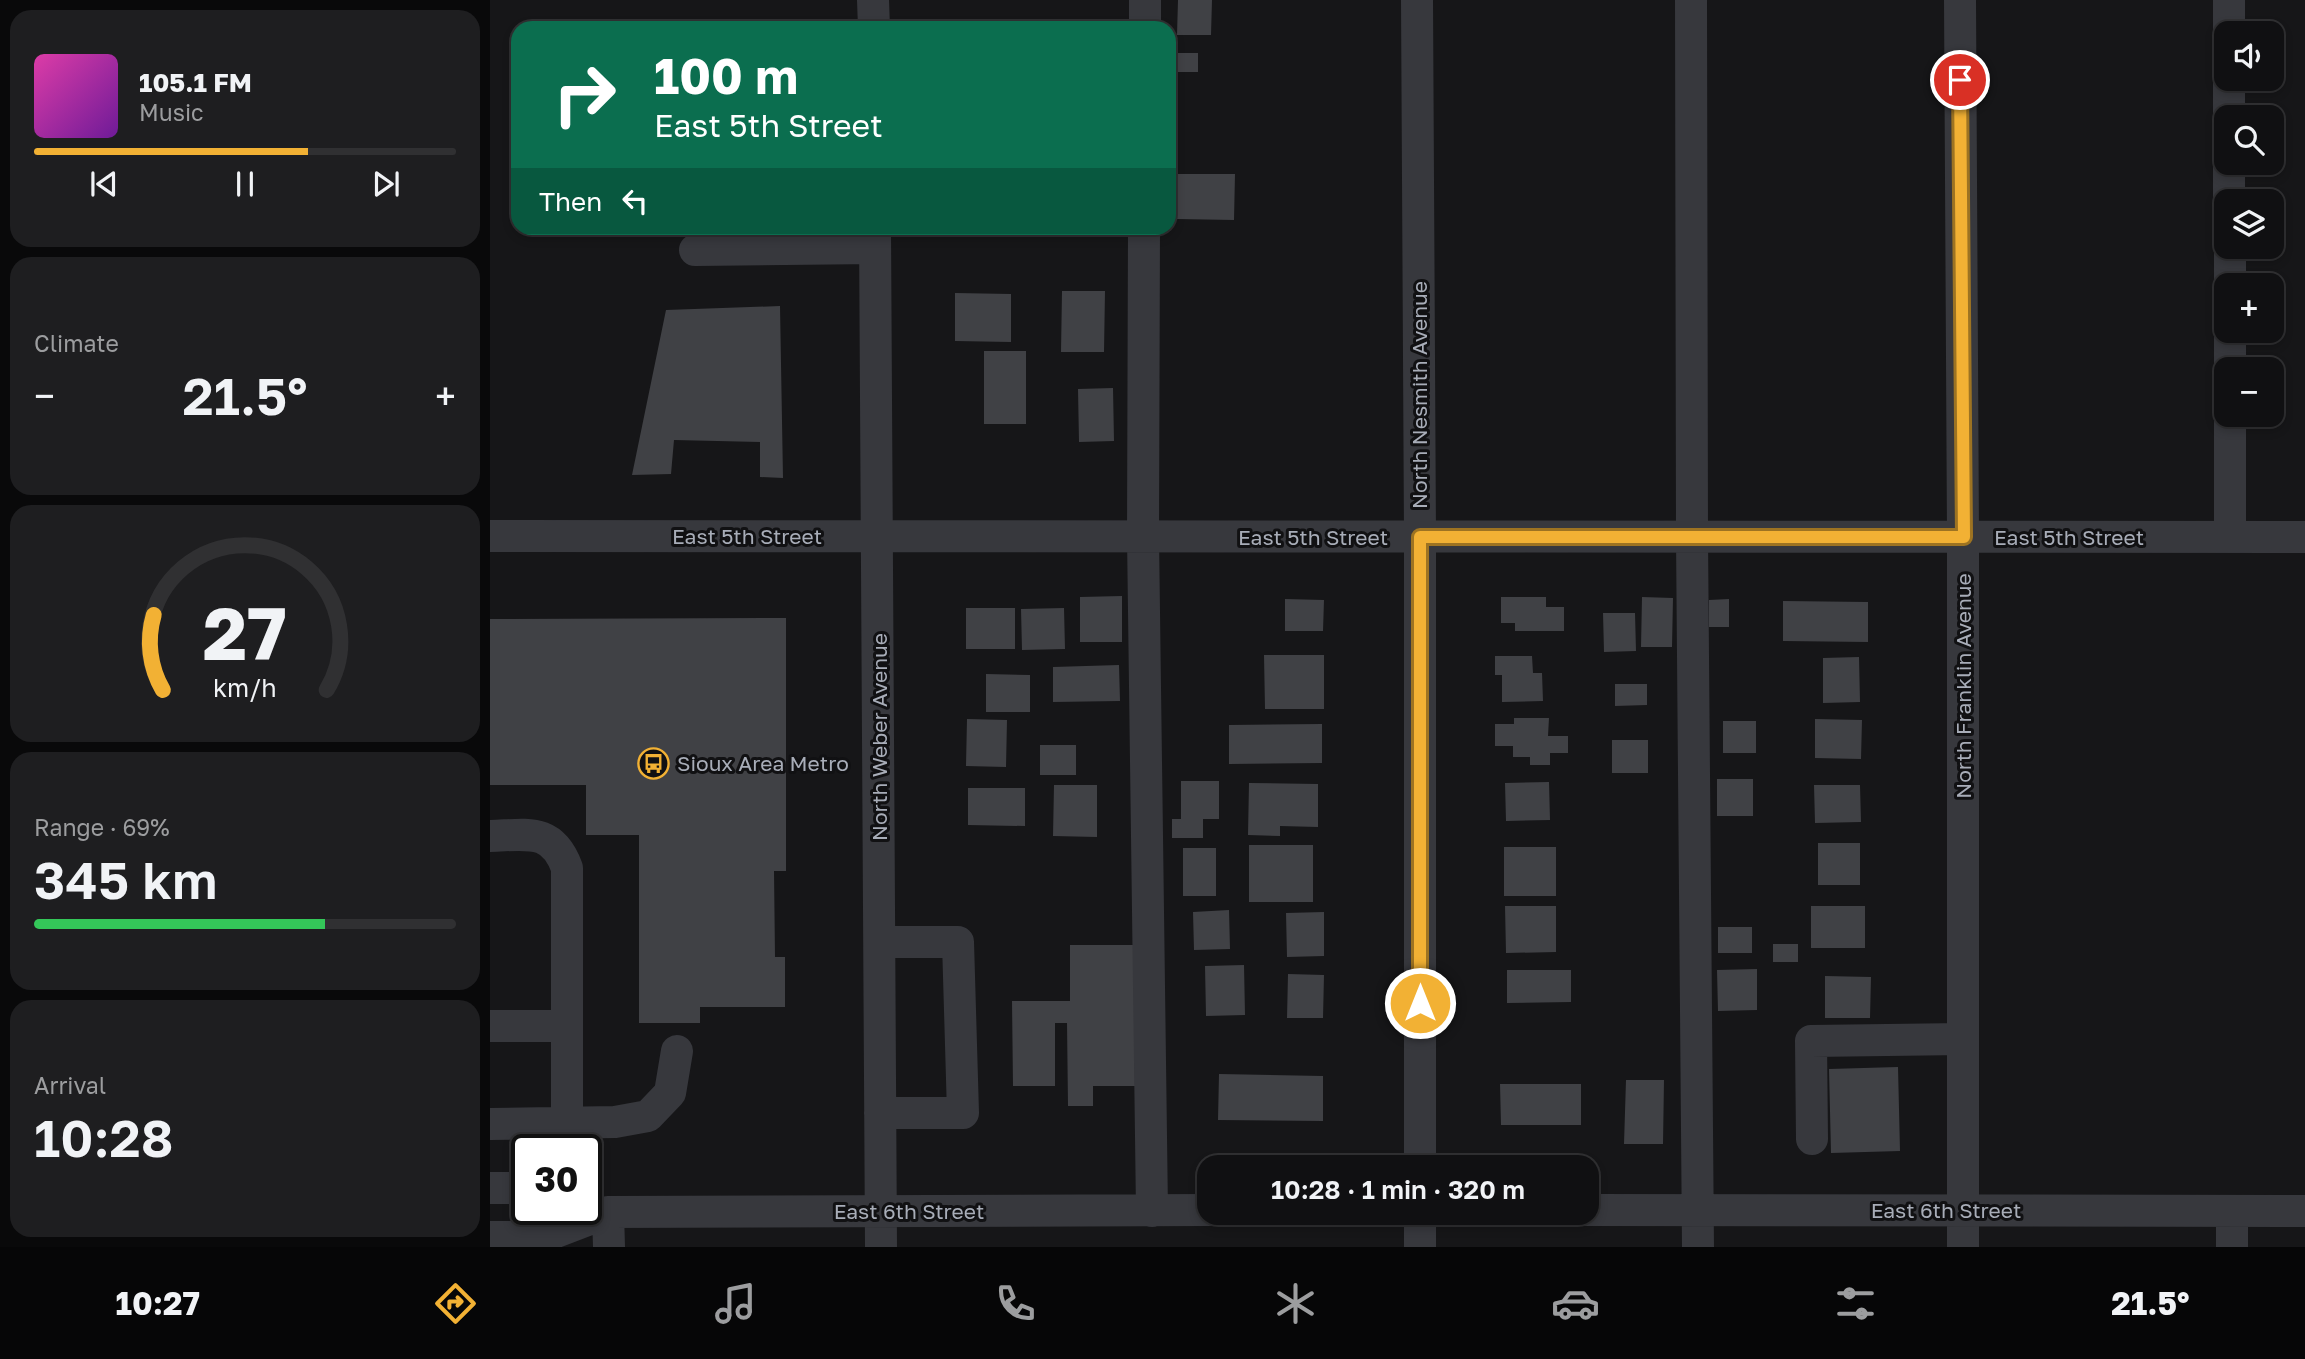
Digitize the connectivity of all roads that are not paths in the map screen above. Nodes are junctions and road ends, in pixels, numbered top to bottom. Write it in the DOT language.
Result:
graph roads {
  1 [pos="873,0"];
  2 [pos="1145,0"];
  3 [pos="1417,0"];
  4 [pos="1691,0"];
  5 [pos="1960,0"];
  6 [pos="2229,0"];
  7 [pos="874,21"];
  8 [pos="1145,21"];
  9 [pos="2229,21"];
  10 [pos="1144,235"];
  11 [pos="875,238"];
  12 [pos="695,250"];
  13 [pos="2230,427"];
  14 [pos="490,536"];
  15 [pos="878,536"];
  16 [pos="1143,536"];
  17 [pos="1420,537"];
  18 [pos="1692,537"];
  19 [pos="1964,537"];
  20 [pos="2230,537"];
  21 [pos="2305,537"];
  22 [pos="490,836"];
  23 [pos="880,942"];
  24 [pos="490,1026"];
  25 [pos="567,1026"];
  26 [pos="1963,1039"];
  27 [pos="677,1051"];
  28 [pos="880,1113"];
  29 [pos="567,1122"];
  30 [pos="490,1124"];
  31 [pos="1812,1139"];
  32 [pos="1420,1155"];
  33 [pos="490,1188"];
  34 [pos="511,1188"];
  35 [pos="602,1207"];
  36 [pos="1152,1210"];
  37 [pos="1197,1210"];
  38 [pos="1599,1210"];
  39 [pos="1698,1210"];
  40 [pos="1963,1210"];
  41 [pos="2232,1210"];
  42 [pos="2305,1210"];
  43 [pos="881,1212"];
  44 [pos="602,1224"];
  45 [pos="565,1225"];
  46 [pos="1420,1225"];
  47 [pos="490,1237"];
  48 [pos="609,1247"];
  49 [pos="881,1247"];
  50 [pos="1420,1247"];
  51 [pos="1698,1247"];
  52 [pos="1963,1247"];
  53 [pos="2232,1247"];
  1 -- 7 [label="street"];
  2 -- 8 [label="street"];
  3 -- 17 [label="street, North Nesmith Avenue"];
  4 -- 18 [label="street"];
  5 -- 19 [label="street, North Franklin Avenue"];
  6 -- 9 [label="street"];
  10 -- 16 [label="street"];
  11 -- 12 [label="street"];
  11 -- 15 [label="street, North Weber Avenue"];
  13 -- 20 [label="street"];
  14 -- 15 [label="street, East 5th Street"];
  15 -- 16 [label="street, East 5th Street"];
  15 -- 23 [label="street, North Weber Avenue"];
  16 -- 17 [label="street, East 5th Street"];
  16 -- 36 [label="street"];
  17 -- 18 [label="street, East 5th Street"];
  17 -- 32 [label="street, North Nesmith Avenue"];
  18 -- 19 [label="street, East 5th Street"];
  18 -- 39 [label="street"];
  19 -- 20 [label="street, East 5th Street"];
  19 -- 26 [label="street, North Franklin Avenue"];
  20 -- 21 [label="street, East 5th Street"];
  22 -- 25 [label="street"];
  23 -- 28 [label="street, North Weber Avenue"];
  23 -- 28 [label="street"];
  24 -- 25 [label="street"];
  25 -- 29 [label="street"];
  26 -- 31 [label="street"];
  26 -- 40 [label="street, North Franklin Avenue"];
  27 -- 29 [label="street"];
  28 -- 43 [label="street, North Weber Avenue"];
  29 -- 30 [label="street"];
  33 -- 34 [label="street"];
  35 -- 43 [label="street, East 6th Street"];
  36 -- 37 [label="street, East 6th Street"];
  36 -- 43 [label="street, East 6th Street"];
  38 -- 39 [label="street, East 6th Street"];
  39 -- 40 [label="street, East 6th Street"];
  39 -- 51 [label="street"];
  40 -- 41 [label="street, East 6th Street"];
  40 -- 52 [label="street, North Franklin Avenue"];
  41 -- 42 [label="street, East 6th Street"];
  41 -- 53 [label="street"];
  43 -- 49 [label="street, North Weber Avenue"];
  44 -- 48 [label="street"];
  45 -- 47 [label="street, East 6th Street"];
  46 -- 50 [label="street"];
}
